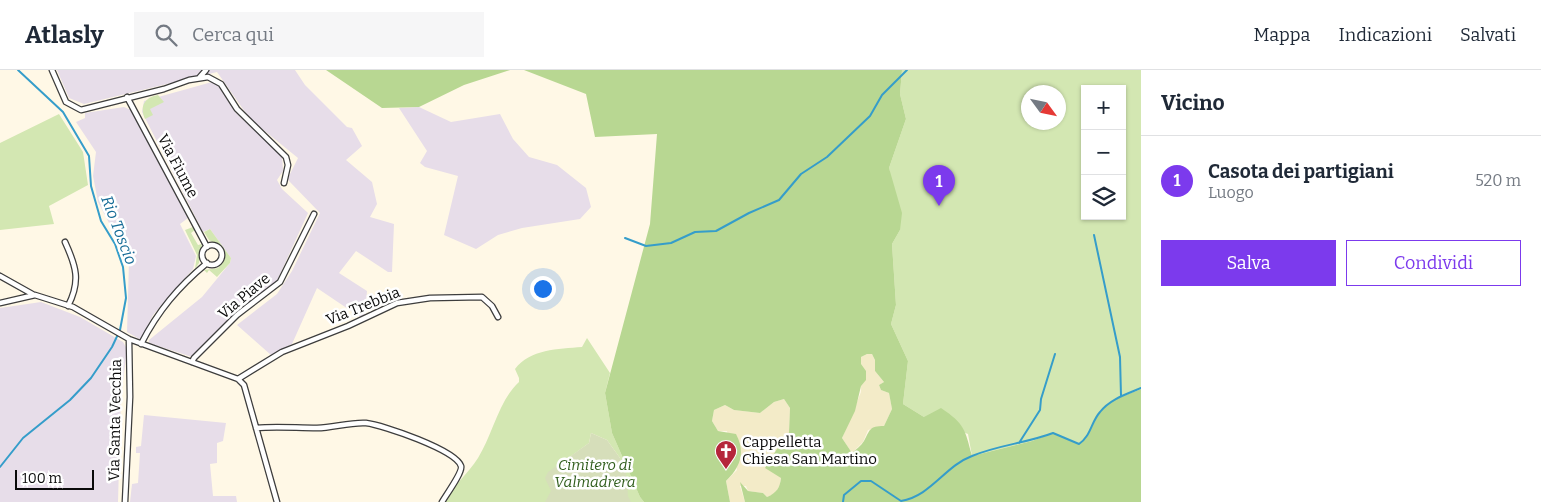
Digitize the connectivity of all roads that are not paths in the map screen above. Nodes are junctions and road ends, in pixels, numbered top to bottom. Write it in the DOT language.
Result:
graph roads {
  1 [pos="52,70"];
  2 [pos="206,70"];
  3 [pos="199,78"];
  4 [pos="127,98"];
  5 [pos="284,183"];
  6 [pos="314,214"];
  7 [pos="65,242"];
  8 [pos="207,247"];
  9 [pos="207,264"];
  10 [pos="0,276"];
  11 [pos="35,295"];
  12 [pos="0,303"];
  13 [pos="68,306"];
  14 [pos="498,318"];
  15 [pos="129,339"];
  16 [pos="141,344"];
  17 [pos="192,362"];
  18 [pos="238,379"];
  19 [pos="256,428"];
  20 [pos="125,502"];
  21 [pos="277,502"];
  22 [pos="442,502"];
  1 -- 4 [label="street"];
  2 -- 3 [label="street"];
  3 -- 4 [label="street"];
  3 -- 5 [label="street"];
  4 -- 8 [label="street, Via Fiume"];
  6 -- 17 [label="street, Via Piave"];
  7 -- 13 [label="street"];
  8 -- 9 [label="street"];
  8 -- 9 [label="street"];
  9 -- 16 [label="street"];
  10 -- 11 [label="street"];
  11 -- 12 [label="street"];
  11 -- 13 [label="street"];
  13 -- 15 [label="street"];
  14 -- 18 [label="street, Via Trebbia"];
  15 -- 16 [label="street"];
  15 -- 20 [label="street, Via Santa Vecchia"];
  16 -- 17 [label="street"];
  17 -- 18 [label="street"];
  18 -- 19 [label="street"];
  19 -- 21 [label="street"];
  19 -- 22 [label="street"];
}
